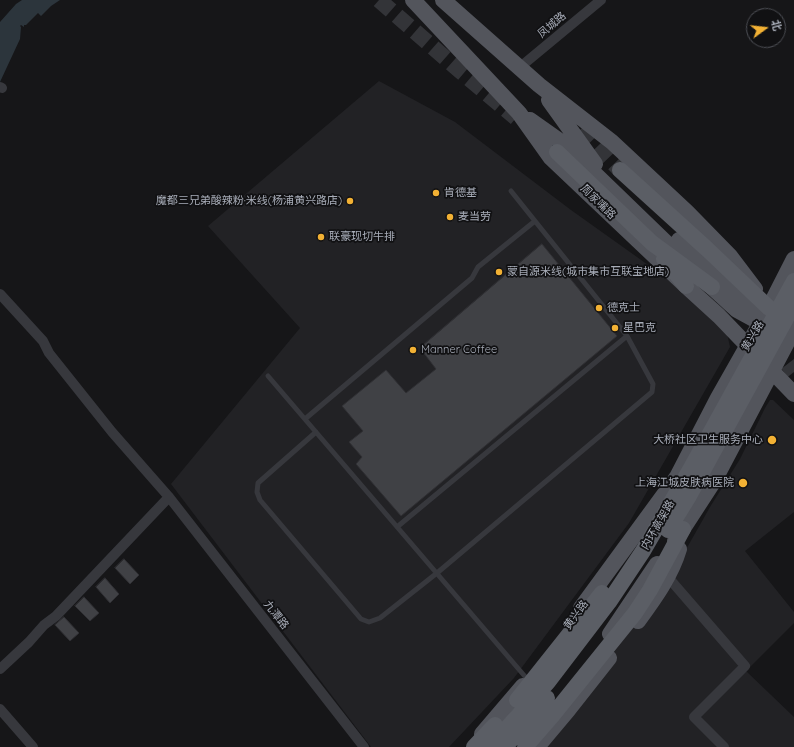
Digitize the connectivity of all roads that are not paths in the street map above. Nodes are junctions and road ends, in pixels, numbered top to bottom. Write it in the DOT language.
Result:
graph roads {
  1 [pos="413,0"];
  2 [pos="443,0"];
  3 [pos="601,0"];
  4 [pos="519,68"];
  5 [pos="539,85"];
  6 [pos="519,113"];
  7 [pos="557,152"];
  8 [pos="620,170"];
  9 [pos="511,191"];
  10 [pos="535,221"];
  11 [pos="652,244"];
  12 [pos="794,259"];
  13 [pos="794,281"];
  14 [pos="686,286"];
  15 [pos="712,287"];
  16 [pos="0,294"];
  17 [pos="794,304"];
  18 [pos="769,308"];
  19 [pos="761,322"];
  20 [pos="628,336"];
  21 [pos="792,337"];
  22 [pos="747,345"];
  23 [pos="772,371"];
  24 [pos="268,376"];
  25 [pos="794,394"];
  26 [pos="305,419"];
  27 [pos="316,432"];
  28 [pos="677,477"];
  29 [pos="169,497"];
  30 [pos="397,527"];
  31 [pos="684,529"];
  32 [pos="436,573"];
  33 [pos="667,576"];
  34 [pos="0,669"];
  35 [pos="527,684"];
  36 [pos="0,708"];
  37 [pos="33,747"];
  38 [pos="364,747"];
  39 [pos="468,747"];
  40 [pos="474,747"];
  41 [pos="486,747"];
  42 [pos="490,747"];
  43 [pos="505,747"];
  44 [pos="515,747"];
  45 [pos="525,747"];
  46 [pos="537,747"];
  47 [pos="724,747"];
  1 -- 6 [label="main road, 周家嘴路"];
  2 -- 4 [label="main road"];
  3 -- 4 [label="street, 凤城路"];
  4 -- 5 [label="main road"];
  5 -- 18 [label="main road"];
  5 -- 18 [label="main road"];
  6 -- 14 [label="main road, 周家嘴路"];
  6 -- 15 [label="main road"];
  7 -- 11 [label="highway"];
  8 -- 18 [label="highway"];
  9 -- 10 [label="lane"];
  10 -- 20 [label="lane"];
  10 -- 26 [label="lane"];
  11 -- 14 [label="highway"];
  11 -- 15 [label="highway"];
  12 -- 18 [label="main road, 黄兴路"];
  13 -- 42 [label="highway, 内环高架路"];
  14 -- 22 [label="main road, 周家嘴路"];
  15 -- 19 [label="main road"];
  16 -- 29 [label="street, 九潭路"];
  17 -- 43 [label="highway, 内环高架路"];
  18 -- 19 [label="main road, 黄兴路"];
  18 -- 21 [label="main road"];
  19 -- 21 [label="main road"];
  19 -- 22 [label="main road, 黄兴路"];
  20 -- 30 [label="lane"];
  20 -- 32 [label="lane"];
  21 -- 23 [label="main road"];
  22 -- 23 [label="main road, 周家嘴路"];
  22 -- 28 [label="main road, 黄兴路"];
  23 -- 25 [label="main road, 周家嘴路"];
  23 -- 31 [label="main road"];
  24 -- 26 [label="lane"];
  26 -- 27 [label="lane"];
  27 -- 30 [label="lane"];
  27 -- 32 [label="lane"];
  28 -- 35 [label="highway"];
  28 -- 41 [label="main road, 黄兴路"];
  29 -- 34 [label="street"];
  29 -- 38 [label="street, 九潭路"];
  30 -- 32 [label="lane"];
  31 -- 33 [label="main road"];
  31 -- 44 [label="main road"];
  31 -- 45 [label="highway"];
  32 -- 35 [label="lane"];
  33 -- 46 [label="main road"];
  33 -- 47 [label="street"];
  35 -- 39 [label="main road"];
  35 -- 40 [label="highway"];
  36 -- 37 [label="street"];
}
